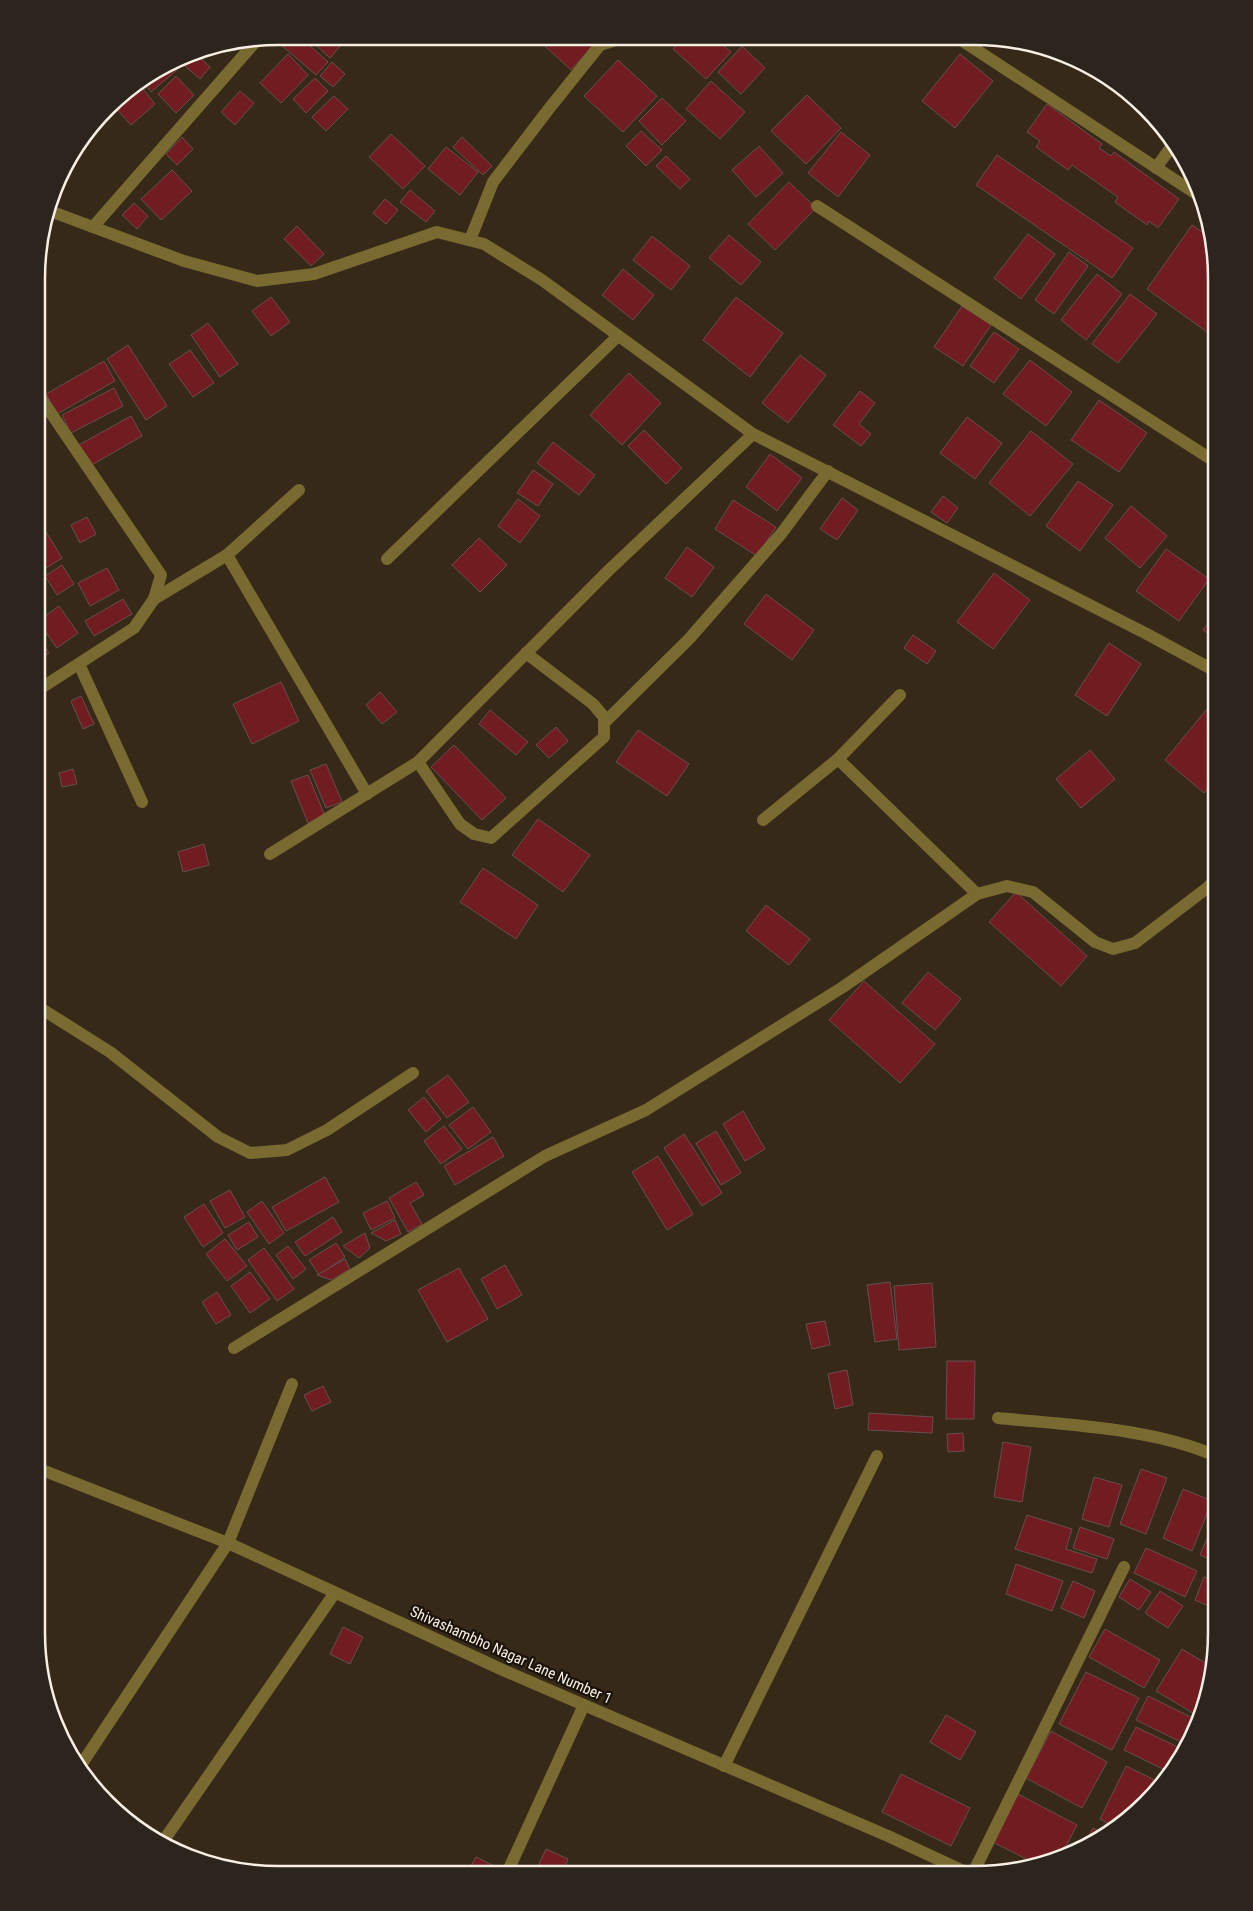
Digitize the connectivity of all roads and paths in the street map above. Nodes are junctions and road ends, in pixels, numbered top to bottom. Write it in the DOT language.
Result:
graph roads {
  1 [pos="599,45"];
  2 [pos="969,45"];
  3 [pos="251,46"];
  4 [pos="1170,149"];
  5 [pos="1156,168"];
  6 [pos="1191,190"];
  7 [pos="817,206"];
  8 [pos="55,212"];
  9 [pos="93,228"];
  10 [pos="470,240"];
  11 [pos="618,336"];
  12 [pos="45,404"];
  13 [pos="753,434"];
  14 [pos="1208,457"];
  15 [pos="828,471"];
  16 [pos="299,490"];
  17 [pos="227,556"];
  18 [pos="387,559"];
  19 [pos="154,599"];
  20 [pos="526,653"];
  21 [pos="78,664"];
  22 [pos="1208,667"];
  23 [pos="45,685"];
  24 [pos="900,695"];
  25 [pos="604,723"];
  26 [pos="838,760"];
  27 [pos="418,762"];
  28 [pos="367,794"];
  29 [pos="142,802"];
  30 [pos="763,820"];
  31 [pos="270,854"];
  32 [pos="1208,887"];
  33 [pos="976,894"];
  34 [pos="45,1011"];
  35 [pos="413,1074"];
  36 [pos="234,1348"];
  37 [pos="292,1384"];
  38 [pos="998,1418"];
  39 [pos="1208,1452"];
  40 [pos="878,1456"];
  41 [pos="45,1472"];
  42 [pos="228,1543"];
  43 [pos="1124,1567"];
  44 [pos="334,1594"];
  45 [pos="584,1705"];
  46 [pos="83,1762"];
  47 [pos="724,1766"];
  48 [pos="166,1837"];
  49 [pos="511,1866"];
  50 [pos="952,1866"];
  51 [pos="976,1866"];
  1 -- 10 [label="street"];
  2 -- 5 [label="street"];
  3 -- 9 [label="street"];
  4 -- 5 [label="street"];
  5 -- 6 [label="street"];
  7 -- 14 [label="street"];
  8 -- 9 [label="street"];
  9 -- 10 [label="street"];
  10 -- 11 [label="street"];
  11 -- 13 [label="street"];
  11 -- 18 [label="street"];
  12 -- 19 [label="street"];
  13 -- 15 [label="street"];
  13 -- 20 [label="street"];
  15 -- 22 [label="street"];
  15 -- 25 [label="street"];
  16 -- 17 [label="street"];
  17 -- 19 [label="street"];
  17 -- 28 [label="street"];
  19 -- 21 [label="street"];
  20 -- 25 [label="street"];
  20 -- 27 [label="street"];
  21 -- 23 [label="street"];
  21 -- 29 [label="street"];
  24 -- 26 [label="street"];
  25 -- 27 [label="street"];
  26 -- 30 [label="street"];
  26 -- 33 [label="street"];
  27 -- 28 [label="street"];
  28 -- 31 [label="street"];
  32 -- 33 [label="street"];
  33 -- 36 [label="street"];
  34 -- 35 [label="street"];
  37 -- 42 [label="street"];
  38 -- 39 [label="street"];
  40 -- 47 [label="street"];
  41 -- 42 [label="street, Shivashambho Nagar Lane Number 1"];
  42 -- 44 [label="street, Shivashambho Nagar Lane Number 1"];
  42 -- 46 [label="street"];
  43 -- 51 [label="street"];
  44 -- 45 [label="street, Shivashambho Nagar Lane Number 1"];
  44 -- 48 [label="street"];
  45 -- 47 [label="street, Shivashambho Nagar Lane Number 1"];
  45 -- 49 [label="street"];
  47 -- 50 [label="street, Shivashambho Nagar Lane Number 1"];
}
